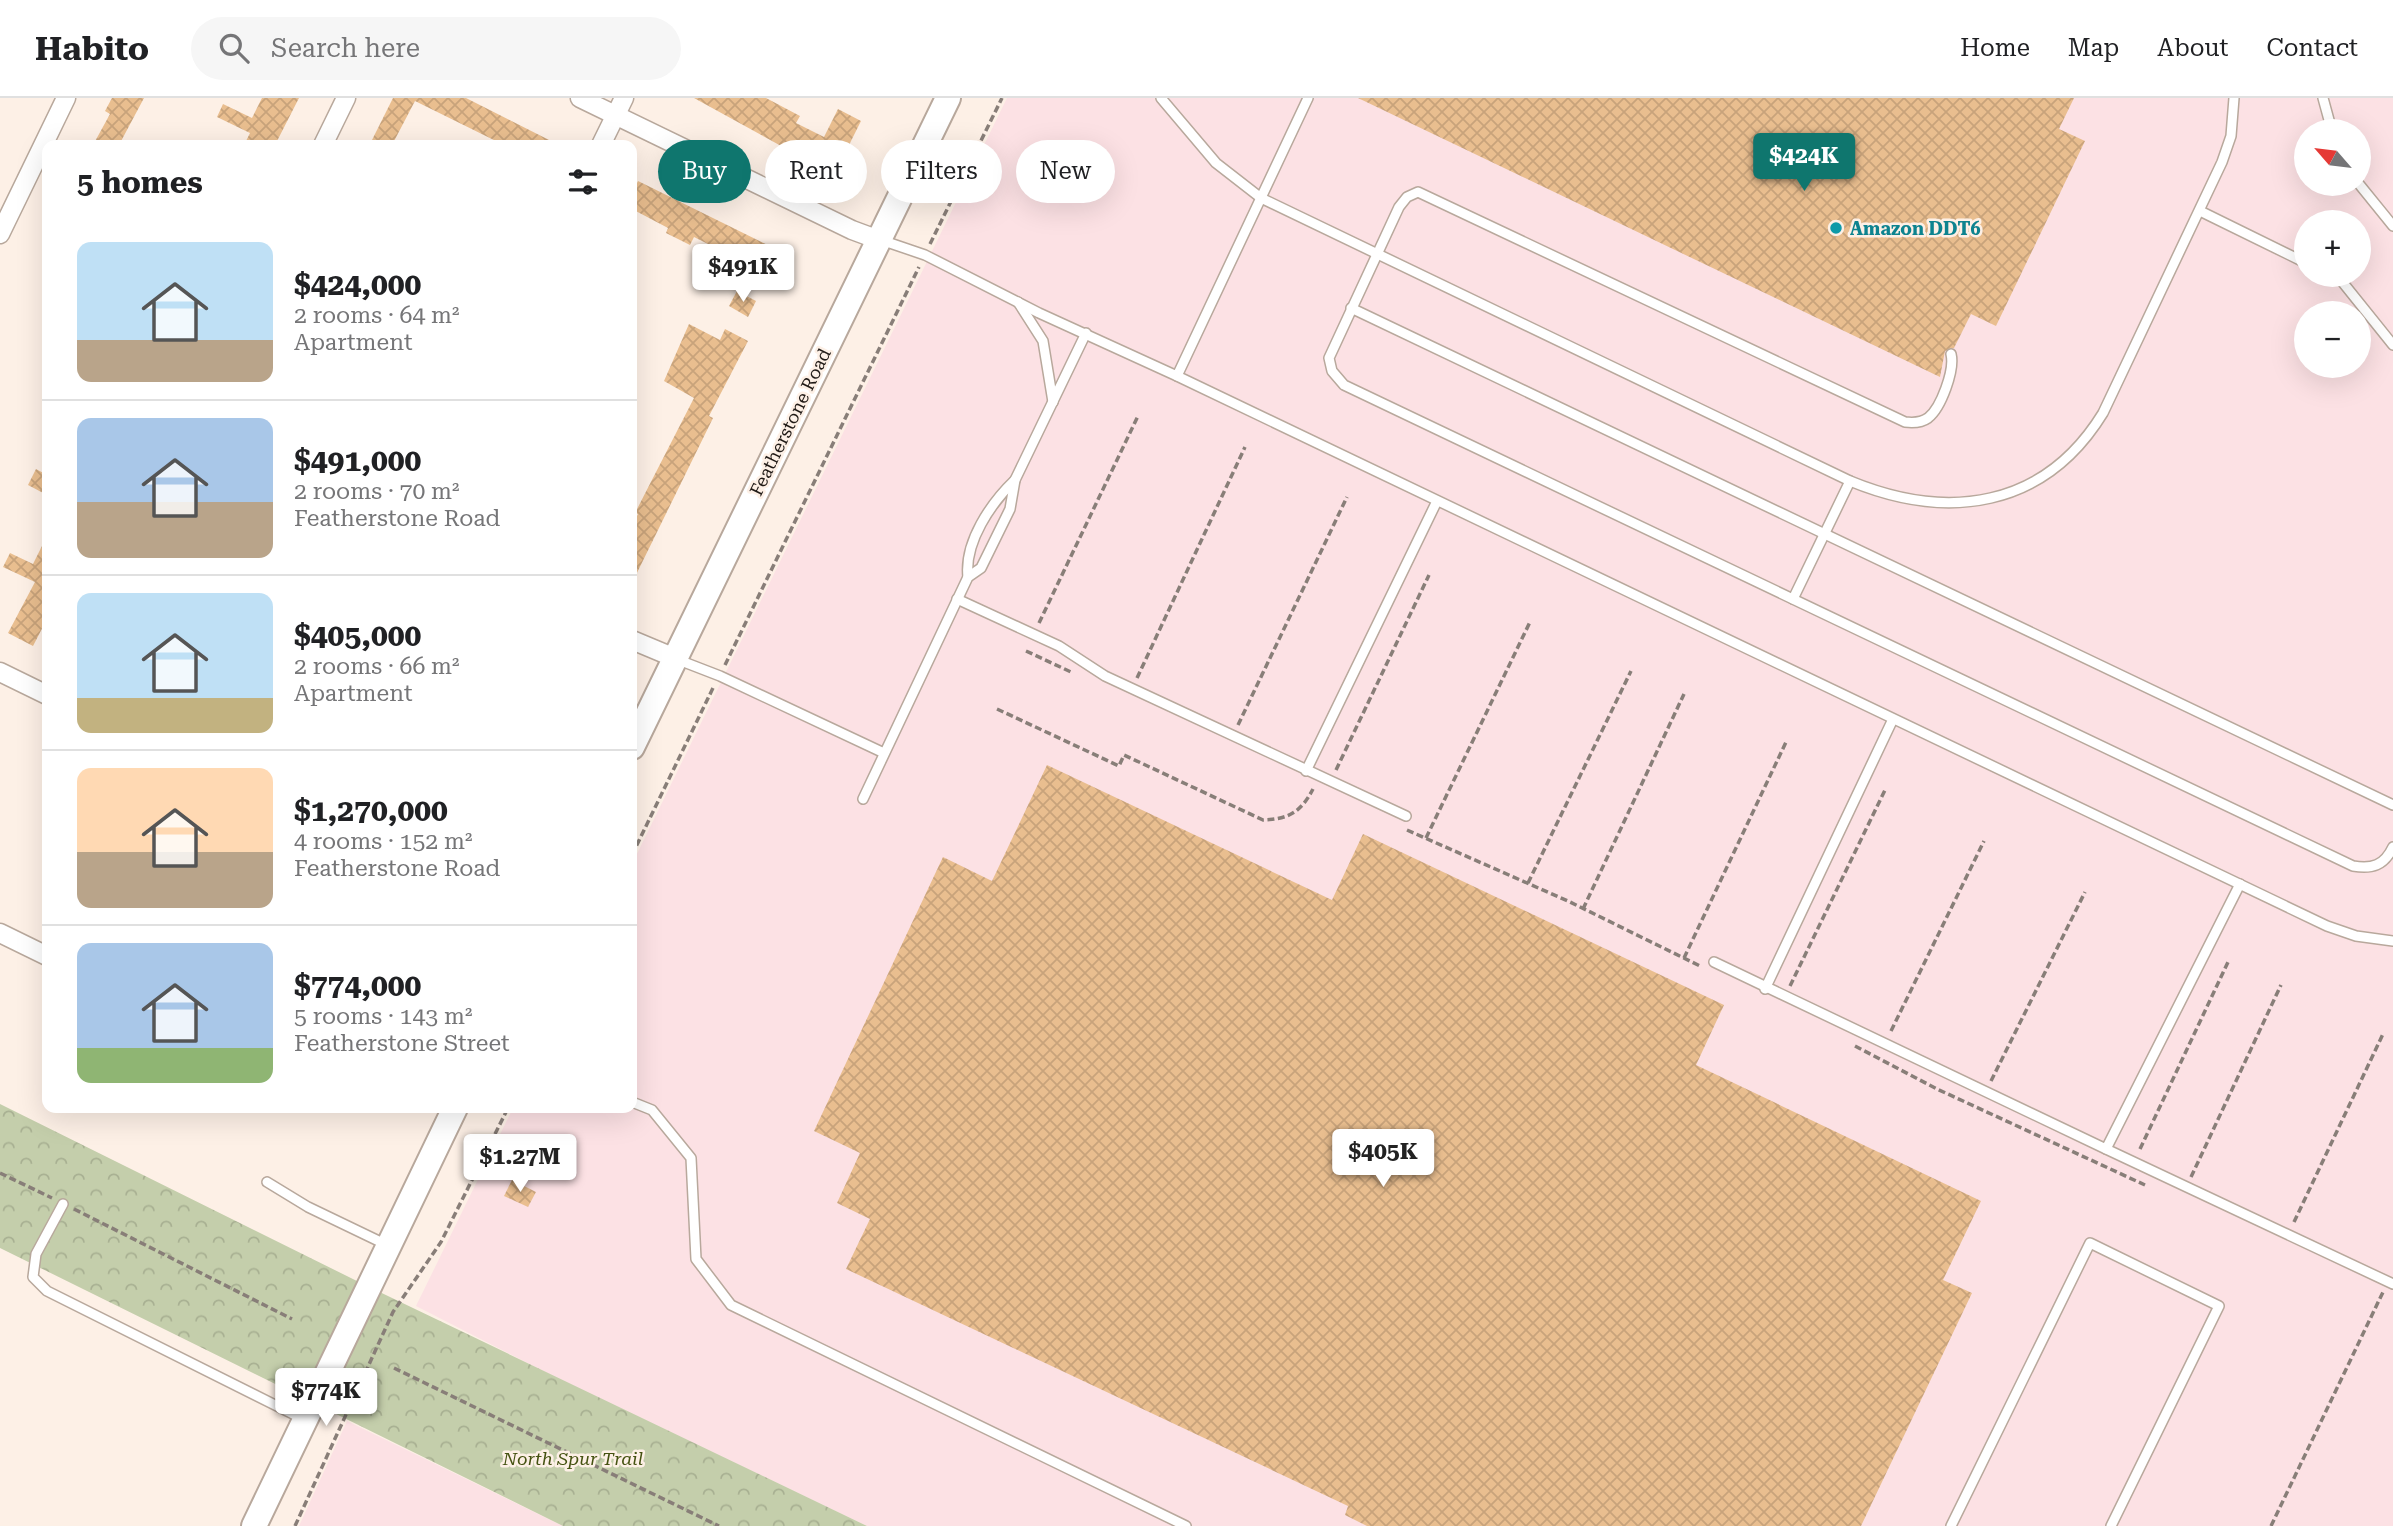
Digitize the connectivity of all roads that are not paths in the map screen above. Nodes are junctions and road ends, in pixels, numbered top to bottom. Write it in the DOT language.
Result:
graph roads {
  1 [pos="66,98"];
  2 [pos="346,98"];
  3 [pos="580,98"];
  4 [pos="624,98"];
  5 [pos="948,98"];
  6 [pos="1161,98"];
  7 [pos="1308,98"];
  8 [pos="2234,98"];
  9 [pos="2323,98"];
  10 [pos="616,116"];
  11 [pos="2329,119"];
  12 [pos="46,140"];
  13 [pos="325,140"];
  14 [pos="604,140"];
  15 [pos="42,147"];
  16 [pos="2369,196"];
  17 [pos="1261,198"];
  18 [pos="2200,211"];
  19 [pos="2393,226"];
  20 [pos="0,234"];
  21 [pos="879,240"];
  22 [pos="1376,255"];
  23 [pos="2294,256"];
  24 [pos="2346,287"];
  25 [pos="1017,300"];
  26 [pos="1351,308"];
  27 [pos="1086,332"];
  28 [pos="2393,345"];
  29 [pos="1951,354"];
  30 [pos="1177,376"];
  31 [pos="1053,402"];
  32 [pos="1014,480"];
  33 [pos="1850,481"];
  34 [pos="1437,501"];
  35 [pos="1825,533"];
  36 [pos="968,577"];
  37 [pos="957,599"];
  38 [pos="1793,599"];
  39 [pos="637,641"];
  40 [pos="675,658"];
  41 [pos="0,673"];
  42 [pos="42,693"];
  43 [pos="1893,719"];
  44 [pos="637,737"];
  45 [pos="884,753"];
  46 [pos="1306,771"];
  47 [pos="863,799"];
  48 [pos="2393,805"];
  49 [pos="1406,816"];
  50 [pos="2393,847"];
  51 [pos="2240,884"];
  52 [pos="0,933"];
  53 [pos="2393,941"];
  54 [pos="42,954"];
  55 [pos="1714,962"];
  56 [pos="1765,989"];
  57 [pos="637,1104"];
  58 [pos="453,1113"];
  59 [pos="2106,1149"];
  60 [pos="267,1182"];
  61 [pos="63,1204"];
  62 [pos="388,1245"];
  63 [pos="2390,1283"];
  64 [pos="304,1420"];
  65 [pos="254,1526"];
  66 [pos="1186,1526"];
  67 [pos="1951,1526"];
  68 [pos="2111,1526"];
  1 -- 12 [label="street"];
  2 -- 13 [label="street"];
  3 -- 10 [label="street"];
  4 -- 10 [label="street"];
  5 -- 21 [label="street, Featherstone Road"];
  6 -- 17 [label="lane"];
  7 -- 17 [label="lane"];
  8 -- 18 [label="lane"];
  9 -- 11 [label="lane"];
  10 -- 14 [label="street"];
  10 -- 21 [label="street"];
  15 -- 20 [label="street"];
  16 -- 19 [label="lane"];
  17 -- 22 [label="lane"];
  17 -- 30 [label="lane"];
  18 -- 23 [label="lane"];
  18 -- 33 [label="lane"];
  21 -- 25 [label="lane"];
  21 -- 40 [label="street, Featherstone Road"];
  22 -- 26 [label="lane"];
  22 -- 29 [label="lane"];
  22 -- 33 [label="lane"];
  24 -- 28 [label="lane"];
  25 -- 27 [label="lane"];
  25 -- 31 [label="lane"];
  26 -- 35 [label="lane"];
  26 -- 38 [label="lane"];
  27 -- 30 [label="lane"];
  27 -- 31 [label="lane"];
  30 -- 34 [label="lane"];
  31 -- 32 [label="lane"];
  32 -- 36 [label="lane"];
  32 -- 36 [label="lane"];
  33 -- 35 [label="lane"];
  34 -- 43 [label="lane"];
  34 -- 46 [label="lane"];
  35 -- 38 [label="lane"];
  35 -- 48 [label="lane"];
  36 -- 37 [label="lane"];
  37 -- 45 [label="lane"];
  37 -- 46 [label="lane"];
  38 -- 50 [label="lane"];
  39 -- 40 [label="street"];
  40 -- 44 [label="street, Featherstone Road"];
  40 -- 45 [label="lane"];
  41 -- 42 [label="street"];
  43 -- 51 [label="lane"];
  43 -- 56 [label="lane"];
  45 -- 47 [label="lane"];
  46 -- 49 [label="lane"];
  51 -- 53 [label="lane"];
  51 -- 59 [label="lane"];
  52 -- 54 [label="street"];
  55 -- 56 [label="lane"];
  56 -- 59 [label="lane"];
  57 -- 66 [label="lane"];
  58 -- 62 [label="street"];
  59 -- 63 [label="lane"];
  60 -- 62 [label="lane"];
  61 -- 64 [label="lane"];
  62 -- 64 [label="street"];
  64 -- 65 [label="street"];
  67 -- 68 [label="lane"];
}
